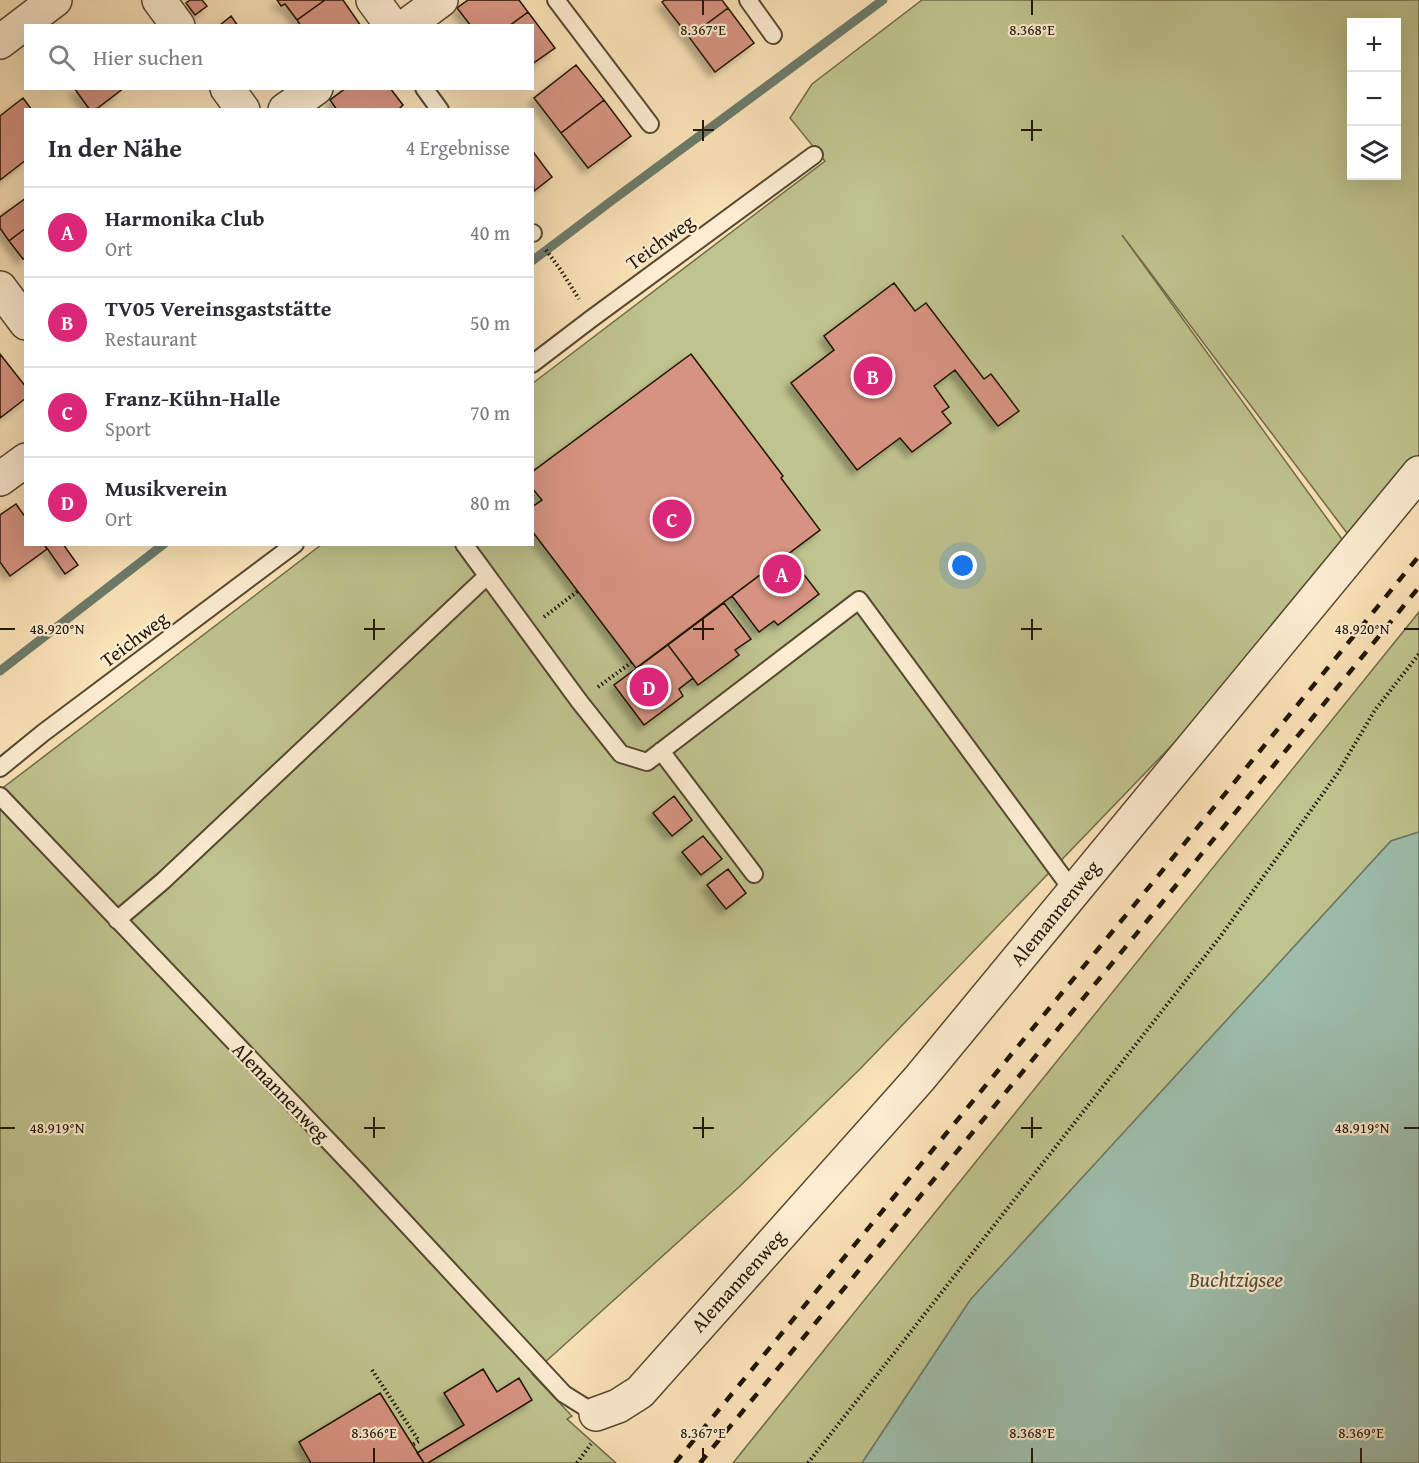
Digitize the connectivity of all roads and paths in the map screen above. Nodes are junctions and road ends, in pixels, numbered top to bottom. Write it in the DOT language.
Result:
graph roads {
  1 [pos="55,0"];
  2 [pos="159,0"];
  3 [pos="373,0"];
  4 [pos="441,0"];
  5 [pos="556,0"];
  6 [pos="748,0"];
  7 [pos="177,24"];
  8 [pos="391,24"];
  9 [pos="409,24"];
  10 [pos="773,35"];
  11 [pos="0,42"];
  12 [pos="228,90"];
  13 [pos="313,90"];
  14 [pos="425,90"];
  15 [pos="242,108"];
  16 [pos="288,108"];
  17 [pos="439,108"];
  18 [pos="650,124"];
  19 [pos="814,155"];
  20 [pos="560,269"];
  21 [pos="0,288"];
  22 [pos="591,319"];
  23 [pos="24,320"];
  24 [pos="534,362"];
  25 [pos="24,461"];
  26 [pos="1419,473"];
  27 [pos="0,479"];
  28 [pos="292,546"];
  29 [pos="465,546"];
  30 [pos="487,576"];
  31 [pos="578,591"];
  32 [pos="526,630"];
  33 [pos="1419,654"];
  34 [pos="632,662"];
  35 [pos="579,701"];
  36 [pos="661,751"];
  37 [pos="0,768"];
  38 [pos="0,796"];
  39 [pos="754,874"];
  40 [pos="1073,891"];
  41 [pos="117,920"];
  42 [pos="372,1370"];
  43 [pos="596,1414"];
  44 [pos="412,1445"];
  45 [pos="808,1463"];
  1 -- 11 [label="street"];
  2 -- 7 [label="street"];
  3 -- 8 [label="street"];
  4 -- 9 [label="street"];
  5 -- 18 [label="lane"];
  6 -- 10 [label="lane"];
  12 -- 15 [label="street"];
  13 -- 16 [label="street"];
  14 -- 17 [label="lane"];
  19 -- 22 [label="lane, Teichweg"];
  20 -- 22 [label="path"];
  21 -- 23 [label="street"];
  22 -- 24 [label="lane, Teichweg"];
  25 -- 27 [label="street"];
  26 -- 40 [label="street, Alemannenweg"];
  28 -- 37 [label="lane, Teichweg"];
  29 -- 30 [label="lane"];
  30 -- 32 [label="lane"];
  30 -- 41 [label="lane"];
  31 -- 32 [label="path"];
  32 -- 35 [label="lane"];
  33 -- 45 [label="path"];
  34 -- 35 [label="path"];
  35 -- 36 [label="lane"];
  36 -- 39 [label="lane"];
  36 -- 40 [label="lane"];
  38 -- 41 [label="lane, Alemannenweg"];
  40 -- 43 [label="street, Alemannenweg"];
  41 -- 43 [label="lane, Alemannenweg"];
  42 -- 44 [label="path"];
}
